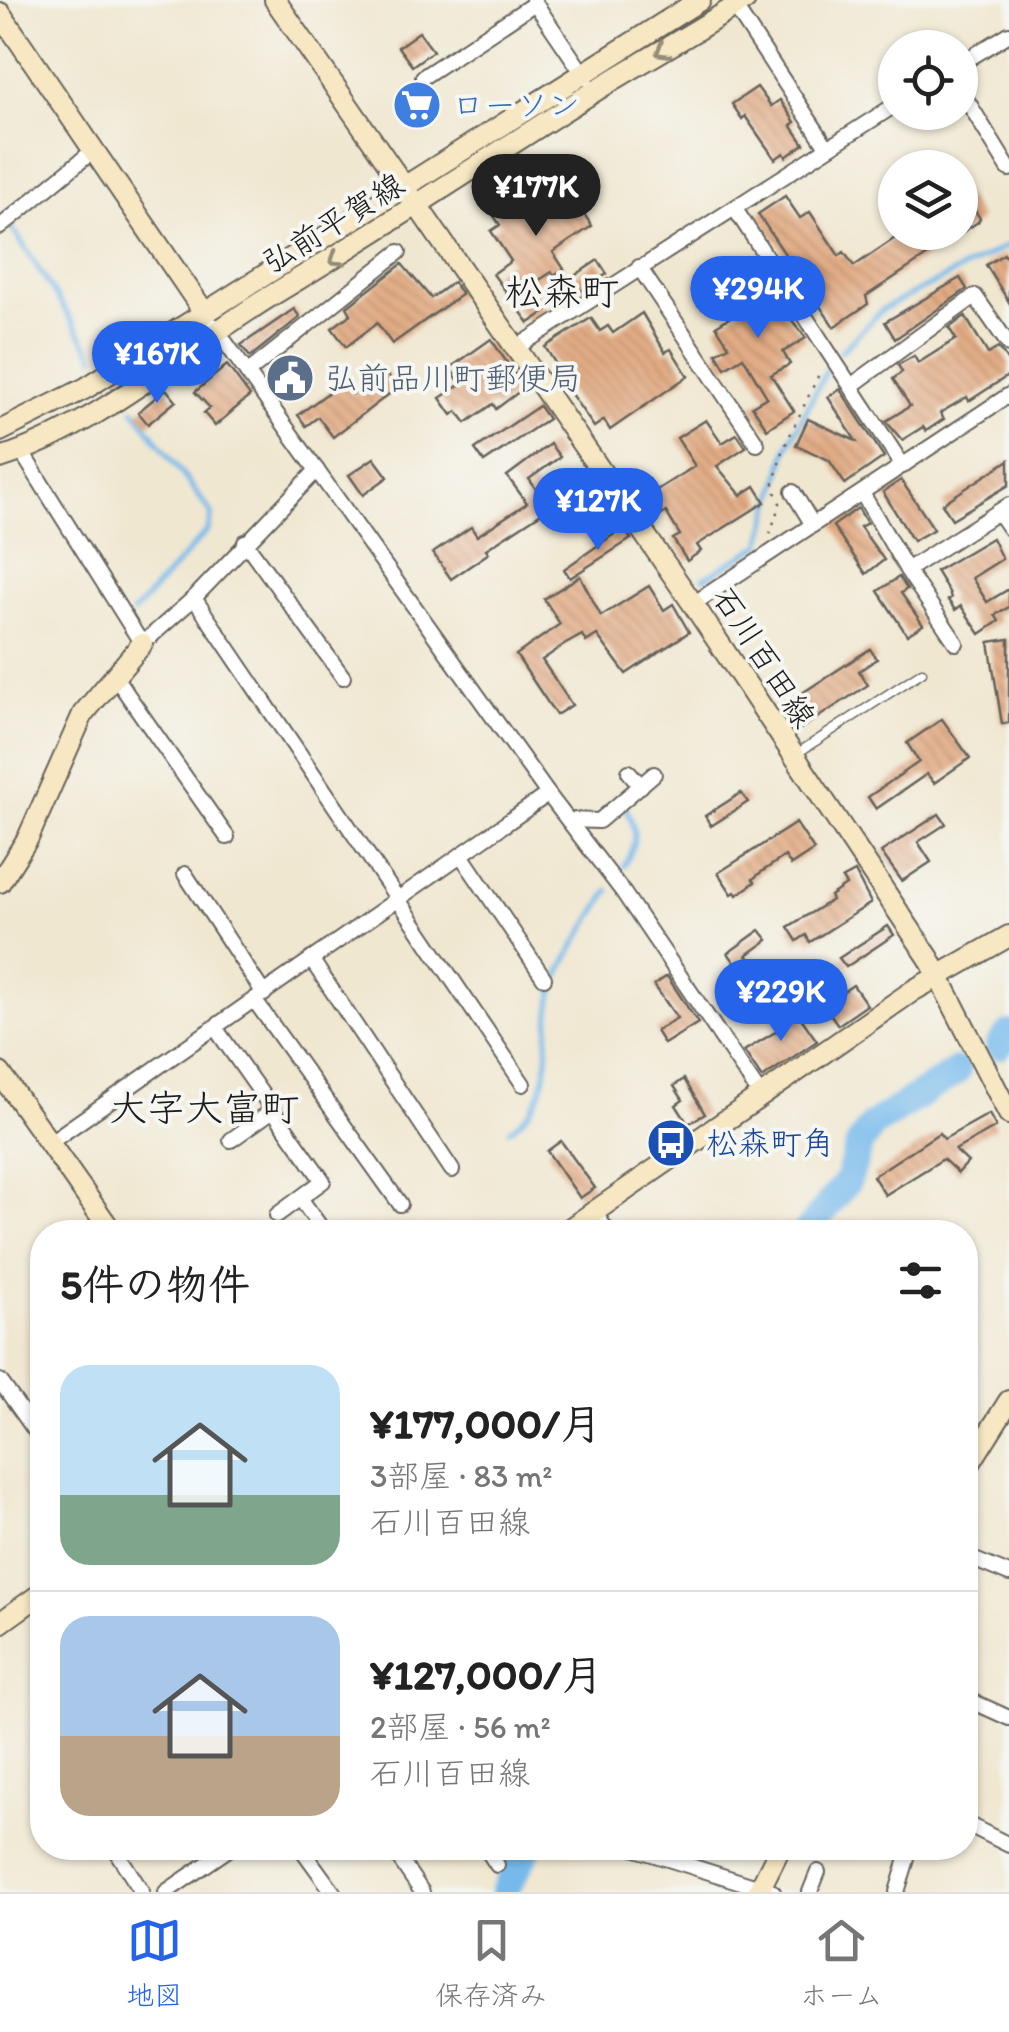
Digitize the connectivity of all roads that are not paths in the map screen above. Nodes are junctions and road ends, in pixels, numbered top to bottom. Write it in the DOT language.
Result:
graph roads {
  1 [pos="274,0"];
  2 [pos="700,0"];
  3 [pos="534,1"];
  4 [pos="736,2"];
  5 [pos="0,14"];
  6 [pos="1008,37"];
  7 [pos="978,54"];
  8 [pos="583,73"];
  9 [pos="423,77"];
  10 [pos="594,92"];
  11 [pos="878,116"];
  12 [pos="978,119"];
  13 [pos="827,147"];
  14 [pos="94,150"];
  15 [pos="1009,169"];
  16 [pos="412,197"];
  17 [pos="735,209"];
  18 [pos="0,228"];
  19 [pos="399,252"];
  20 [pos="638,267"];
  21 [pos="204,312"];
  22 [pos="218,332"];
  23 [pos="1009,345"];
  24 [pos="516,348"];
  25 [pos="247,373"];
  26 [pos="851,386"];
  27 [pos="1009,395"];
  28 [pos="3,424"];
  29 [pos="757,444"];
  30 [pos="21,451"];
  31 [pos="0,458"];
  32 [pos="903,466"];
  33 [pos="317,470"];
  34 [pos="793,492"];
  35 [pos="862,494"];
  36 [pos="1004,509"];
  37 [pos="813,525"];
  38 [pos="1009,528"];
  39 [pos="245,542"];
  40 [pos="906,570"];
  41 [pos="194,598"];
  42 [pos="693,604"];
  43 [pos="956,643"];
  44 [pos="142,644"];
  45 [pos="922,672"];
  46 [pos="114,674"];
  47 [pos="343,677"];
  48 [pos="793,756"];
  49 [pos="629,772"];
  50 [pos="654,774"];
  51 [pos="640,786"];
  52 [pos="548,794"];
  53 [pos="568,820"];
  54 [pos="227,837"];
  55 [pos="461,855"];
  56 [pos="185,874"];
  57 [pos="0,882"];
  58 [pos="397,899"];
  59 [pos="1009,936"];
  60 [pos="311,958"];
  61 [pos="940,975"];
  62 [pos="544,978"];
  63 [pos="260,998"];
  64 [pos="216,1029"];
  65 [pos="0,1073"];
  66 [pos="524,1084"];
  67 [pos="761,1096"];
  68 [pos="273,1110"];
  69 [pos="1009,1114"];
  70 [pos="231,1140"];
  71 [pos="49,1143"];
  72 [pos="452,1170"];
  73 [pos="300,1198"];
  74 [pos="400,1204"];
  75 [pos="594,1212"];
  76 [pos="277,1215"];
  77 [pos="104,1220"];
  78 [pos="316,1220"];
  79 [pos="582,1220"];
  80 [pos="600,1220"];
  81 [pos="0,1381"];
  82 [pos="1009,1400"];
  83 [pos="30,1423"];
  84 [pos="978,1449"];
  85 [pos="978,1561"];
  86 [pos="1009,1574"];
  87 [pos="30,1602"];
  88 [pos="0,1623"];
  89 [pos="978,1704"];
  90 [pos="1009,1718"];
  91 [pos="978,1829"];
  92 [pos="1009,1845"];
  93 [pos="122,1860"];
  94 [pos="213,1860"];
  95 [pos="309,1860"];
  96 [pos="400,1860"];
  97 [pos="494,1860"];
  98 [pos="670,1860"];
  99 [pos="775,1860"];
  100 [pos="907,1860"];
  101 [pos="498,1865"];
  102 [pos="818,1872"];
  103 [pos="187,1878"];
  104 [pos="764,1890"];
  105 [pos="142,1892"];
  106 [pos="166,1892"];
  107 [pos="196,1892"];
  108 [pos="332,1892"];
  109 [pos="422,1892"];
  110 [pos="810,1892"];
  111 [pos="898,1892"];
  1 -- 16 [label="main road, 石川百田線"];
  2 -- 8 [label="main road, 弘前平賀線"];
  3 -- 8 [label="street"];
  3 -- 9 [label="street"];
  4 -- 10 [label="main road, 弘前平賀線, one-way"];
  4 -- 13 [label="street"];
  5 -- 14 [label="main road"];
  6 -- 7 [label="street"];
  8 -- 10 [label="street"];
  8 -- 16 [label="main road, 弘前平賀線"];
  10 -- 16 [label="main road, 弘前平賀線"];
  11 -- 13 [label="street"];
  12 -- 15 [label="street"];
  13 -- 17 [label="street"];
  14 -- 18 [label="street"];
  14 -- 21 [label="main road"];
  16 -- 21 [label="main road, 弘前平賀線"];
  16 -- 22 [label="main road, 弘前平賀線, one-way"];
  16 -- 24 [label="main road, 石川百田線"];
  17 -- 20 [label="street"];
  17 -- 26 [label="street"];
  19 -- 25 [label="street"];
  20 -- 24 [label="street"];
  20 -- 29 [label="street"];
  21 -- 22 [label="street"];
  21 -- 28 [label="main road, 弘前平賀線"];
  22 -- 25 [label="street"];
  22 -- 30 [label="main road, 弘前平賀線"];
  23 -- 26 [label="street"];
  24 -- 42 [label="main road, 石川百田線"];
  25 -- 33 [label="street"];
  26 -- 32 [label="street"];
  27 -- 32 [label="street"];
  30 -- 31 [label="main road, 弘前平賀線"];
  30 -- 44 [label="street"];
  32 -- 35 [label="street"];
  33 -- 39 [label="street"];
  33 -- 52 [label="street"];
  34 -- 37 [label="street"];
  35 -- 37 [label="street"];
  35 -- 40 [label="street"];
  36 -- 38 [label="street"];
  36 -- 40 [label="street"];
  37 -- 42 [label="street"];
  39 -- 41 [label="street"];
  39 -- 47 [label="street"];
  40 -- 43 [label="street"];
  41 -- 44 [label="street"];
  41 -- 58 [label="street"];
  42 -- 48 [label="main road, 石川百田線"];
  44 -- 46 [label="main road"];
  45 -- 48 [label="lane"];
  46 -- 54 [label="street"];
  46 -- 57 [label="main road"];
  48 -- 61 [label="main road, 石川百田線"];
  49 -- 51 [label="street"];
  50 -- 51 [label="street"];
  51 -- 53 [label="street"];
  52 -- 53 [label="street"];
  52 -- 55 [label="street"];
  53 -- 67 [label="street"];
  55 -- 58 [label="street"];
  55 -- 62 [label="street"];
  56 -- 63 [label="street"];
  58 -- 60 [label="street"];
  58 -- 66 [label="street"];
  59 -- 61 [label="main road"];
  60 -- 63 [label="street"];
  60 -- 72 [label="street"];
  61 -- 67 [label="main road"];
  61 -- 69 [label="main road, 石川百田線"];
  63 -- 64 [label="street"];
  63 -- 74 [label="street"];
  64 -- 68 [label="street"];
  64 -- 71 [label="street"];
  65 -- 71 [label="main road"];
  67 -- 75 [label="main road"];
  68 -- 70 [label="street"];
  68 -- 73 [label="street"];
  71 -- 77 [label="main road"];
  73 -- 76 [label="street"];
  73 -- 78 [label="street"];
  75 -- 79 [label="main road"];
  75 -- 80 [label="street"];
  81 -- 83 [label="street"];
  82 -- 84 [label="main road"];
  85 -- 86 [label="street"];
  87 -- 88 [label="main road"];
  89 -- 90 [label="street"];
  91 -- 92 [label="street"];
  93 -- 105 [label="street"];
  94 -- 103 [label="street"];
  95 -- 108 [label="street"];
  96 -- 109 [label="street"];
  97 -- 101 [label="street"];
  98 -- 104 [label="street"];
  99 -- 104 [label="main road"];
  100 -- 111 [label="street"];
  102 -- 110 [label="street"];
  103 -- 106 [label="street"];
  103 -- 107 [label="street"];
}
